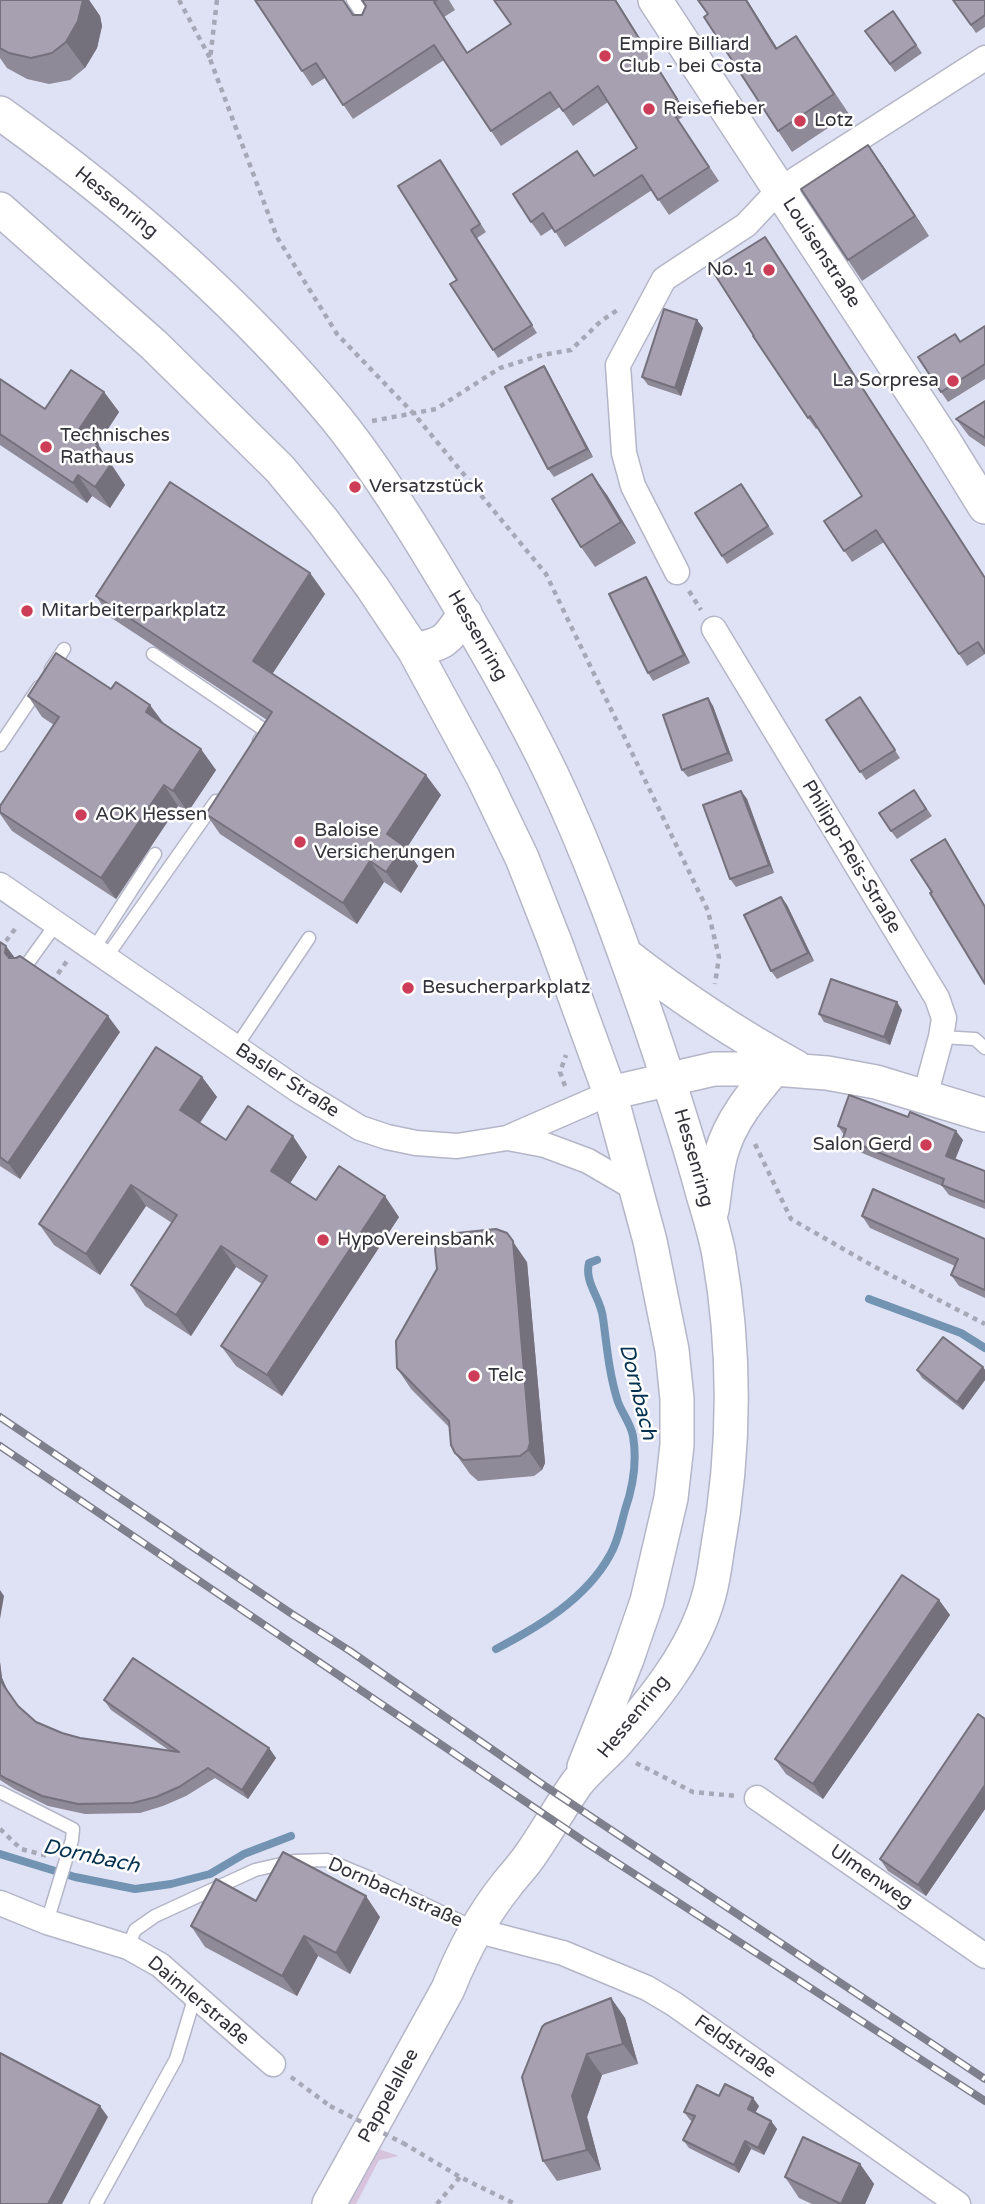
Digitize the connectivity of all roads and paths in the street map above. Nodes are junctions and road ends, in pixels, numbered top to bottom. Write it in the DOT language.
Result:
graph roads {
  1 [pos="179,0"];
  2 [pos="217,0"];
  3 [pos="353,0"];
  4 [pos="655,0"];
  5 [pos="368,22"];
  6 [pos="985,58"];
  7 [pos="210,59"];
  8 [pos="0,113"];
  9 [pos="779,190"];
  10 [pos="0,209"];
  11 [pos="622,307"];
  12 [pos="414,414"];
  13 [pos="339,422"];
  14 [pos="985,507"];
  15 [pos="677,572"];
  16 [pos="465,613"];
  17 [pos="714,629"];
  18 [pos="64,649"];
  19 [pos="414,650"];
  20 [pos="153,654"];
  21 [pos="0,745"];
  22 [pos="250,754"];
  23 [pos="226,788"];
  24 [pos="155,854"];
  25 [pos="0,885"];
  26 [pos="56,923"];
  27 [pos="18,925"];
  28 [pos="309,938"];
  29 [pos="0,949"];
  30 [pos="99,954"];
  31 [pos="626,955"];
  32 [pos="68,960"];
  33 [pos="25,967"];
  34 [pos="50,985"];
  35 [pos="715,985"];
  36 [pos="941,1037"];
  37 [pos="236,1047"];
  38 [pos="985,1048"];
  39 [pos="567,1052"];
  40 [pos="788,1070"];
  41 [pos="561,1076"];
  42 [pos="669,1078"];
  43 [pos="610,1093"];
  44 [pos="925,1096"];
  45 [pos="985,1115"];
  46 [pos="751,1134"];
  47 [pos="507,1138"];
  48 [pos="636,1189"];
  49 [pos="710,1219"];
  50 [pos="985,1324"];
  51 [pos="611,1749"];
  52 [pos="580,1780"];
  53 [pos="0,1792"];
  54 [pos="757,1798"];
  55 [pos="0,1829"];
  56 [pos="66,1861"];
  57 [pos="0,1903"];
  58 [pos="47,1922"];
  59 [pos="484,1932"];
  60 [pos="128,1947"];
  61 [pos="985,1956"];
  62 [pos="195,1996"];
  63 [pos="274,2064"];
  64 [pos="460,2177"];
  65 [pos="96,2204"];
  66 [pos="329,2204"];
  67 [pos="436,2204"];
  68 [pos="515,2204"];
  69 [pos="958,2204"];
  1 -- 7 [label="path"];
  2 -- 7 [label="path"];
  3 -- 5 [label="lane"];
  4 -- 9 [label="street, Louisenstraße"];
  6 -- 9 [label="street"];
  7 -- 12 [label="path"];
  8 -- 13 [label="street, Hessenring"];
  9 -- 14 [label="street, Louisenstraße"];
  9 -- 15 [label="street"];
  10 -- 19 [label="street, Hessenring"];
  11 -- 12 [label="path"];
  12 -- 13 [label="path"];
  12 -- 35 [label="path"];
  13 -- 16 [label="street, Hessenring"];
  15 -- 17 [label="path"];
  16 -- 19 [label="street"];
  16 -- 31 [label="street, Hessenring"];
  17 -- 36 [label="street, Philipp-Reis-Straße"];
  18 -- 21 [label="lane"];
  19 -- 43 [label="street, Hessenring"];
  20 -- 22 [label="lane"];
  23 -- 30 [label="lane"];
  24 -- 30 [label="lane"];
  25 -- 26 [label="street, Basler Straße"];
  26 -- 30 [label="street, Basler Straße"];
  26 -- 33 [label="lane"];
  27 -- 29 [label="path"];
  28 -- 37 [label="lane"];
  30 -- 37 [label="street, Basler Straße"];
  31 -- 40 [label="street"];
  31 -- 42 [label="street, Hessenring"];
  32 -- 34 [label="path"];
  36 -- 38 [label="lane"];
  36 -- 44 [label="street, Philipp-Reis-Straße"];
  37 -- 47 [label="street, Basler Straße"];
  39 -- 41 [label="path"];
  40 -- 42 [label="street"];
  40 -- 44 [label="street"];
  40 -- 49 [label="street"];
  42 -- 43 [label="street"];
  42 -- 49 [label="street, Hessenring"];
  43 -- 47 [label="street, Basler Straße"];
  43 -- 48 [label="street, Hessenring"];
  44 -- 45 [label="street"];
  46 -- 50 [label="path"];
  47 -- 48 [label="street"];
  48 -- 52 [label="street, Hessenring"];
  49 -- 51 [label="street, Hessenring"];
  51 -- 52 [label="street, Hessenring"];
  51 -- 54 [label="path"];
  52 -- 59 [label="street, Pappelallee"];
  53 -- 56 [label="lane"];
  54 -- 61 [label="street, Ulmenweg"];
  55 -- 56 [label="path"];
  56 -- 58 [label="lane"];
  57 -- 58 [label="street, Daimlerstraße"];
  58 -- 60 [label="street, Daimlerstraße"];
  59 -- 60 [label="lane, Dornbachstraße"];
  59 -- 66 [label="street, Pappelallee"];
  59 -- 69 [label="street, Feldstraße"];
  60 -- 62 [label="street, Daimlerstraße"];
  62 -- 63 [label="street, Daimlerstraße"];
  62 -- 65 [label="lane"];
  63 -- 64 [label="path, bridge"];
  64 -- 67 [label="path"];
  64 -- 68 [label="path"];
}
